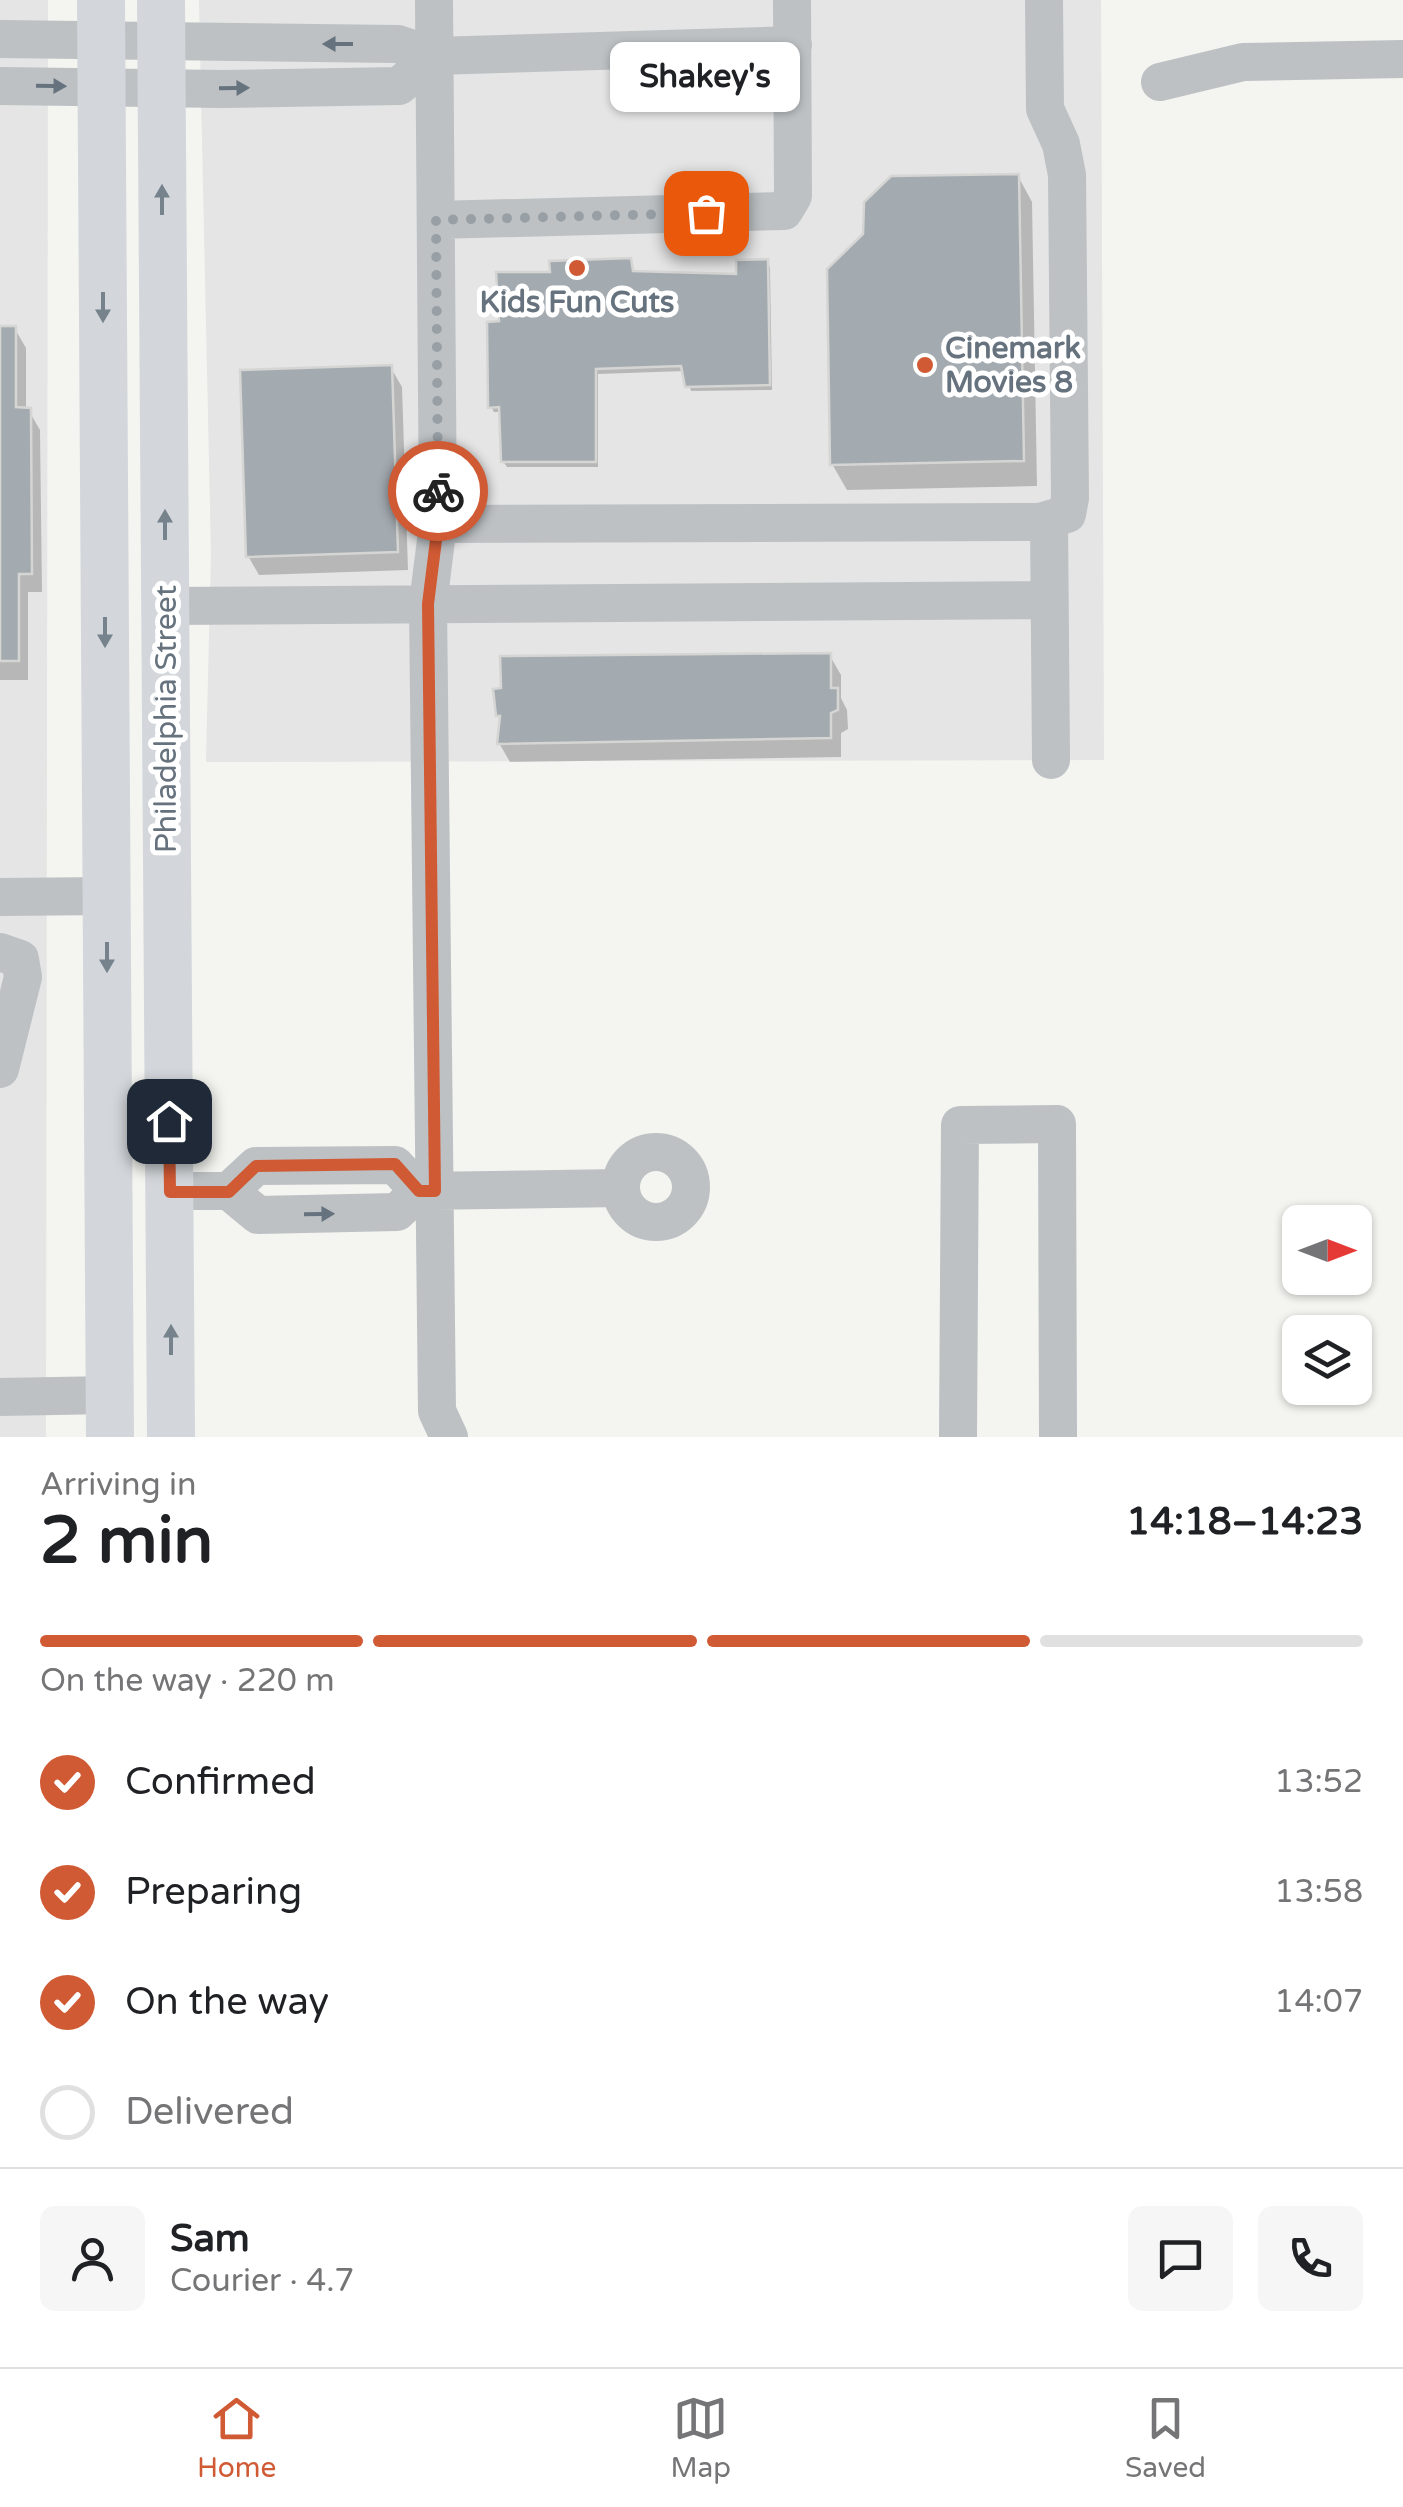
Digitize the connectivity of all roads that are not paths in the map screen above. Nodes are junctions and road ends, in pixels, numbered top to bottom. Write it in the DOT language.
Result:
graph roads {
  1 [pos="434,0"];
  2 [pos="792,0"];
  3 [pos="1044,0"];
  4 [pos="0,39"];
  5 [pos="101,43"];
  6 [pos="161,44"];
  7 [pos="793,46"];
  8 [pos="434,56"];
  9 [pos="1403,59"];
  10 [pos="1160,82"];
  11 [pos="0,86"];
  12 [pos="436,220"];
  13 [pos="1049,520"];
  14 [pos="438,524"];
  15 [pos="1050,600"];
  16 [pos="428,604"];
  17 [pos="165,606"];
  18 [pos="1051,760"];
  19 [pos="107,896"];
  20 [pos="0,897"];
  21 [pos="0,952"];
  22 [pos="168,980"];
  23 [pos="0,1069"];
  24 [pos="621,1188"];
  25 [pos="427,1191"];
  26 [pos="170,1192"];
  27 [pos="0,1396"];
  28 [pos="110,1416"];
  29 [pos="171,1437"];
  30 [pos="449,1437"];
  31 [pos="958,1437"];
  32 [pos="1058,1437"];
  1 -- 8 [label="street"];
  2 -- 7 [label="street"];
  3 -- 13 [label="street"];
  4 -- 5 [label="street"];
  5 -- 6 [label="street"];
  11 -- 5 [label="street, one-way"];
  5 -- 19 [label="main road, Philadelphia Street, one-way"];
  6 -- 8 [label="street"];
  17 -- 6 [label="main road, Philadelphia Street, one-way"];
  7 -- 8 [label="street"];
  7 -- 12 [label="street"];
  8 -- 12 [label="street"];
  9 -- 10 [label="street"];
  12 -- 14 [label="street"];
  13 -- 14 [label="street"];
  13 -- 15 [label="street"];
  14 -- 16 [label="street"];
  15 -- 16 [label="street"];
  15 -- 18 [label="street"];
  16 -- 17 [label="street"];
  16 -- 25 [label="street"];
  17 -- 22 [label="main road, Philadelphia Street"];
  19 -- 20 [label="street"];
  19 -- 22 [label="main road"];
  19 -- 28 [label="main road, Philadelphia Street, one-way"];
  21 -- 23 [label="street"];
  22 -- 26 [label="main road, Philadelphia Street"];
  24 -- 25 [label="street"];
  25 -- 26 [label="street"];
  25 -- 30 [label="street"];
  29 -- 26 [label="main road, Philadelphia Street, one-way"];
  27 -- 28 [label="street"];
  31 -- 32 [label="street"];
}
